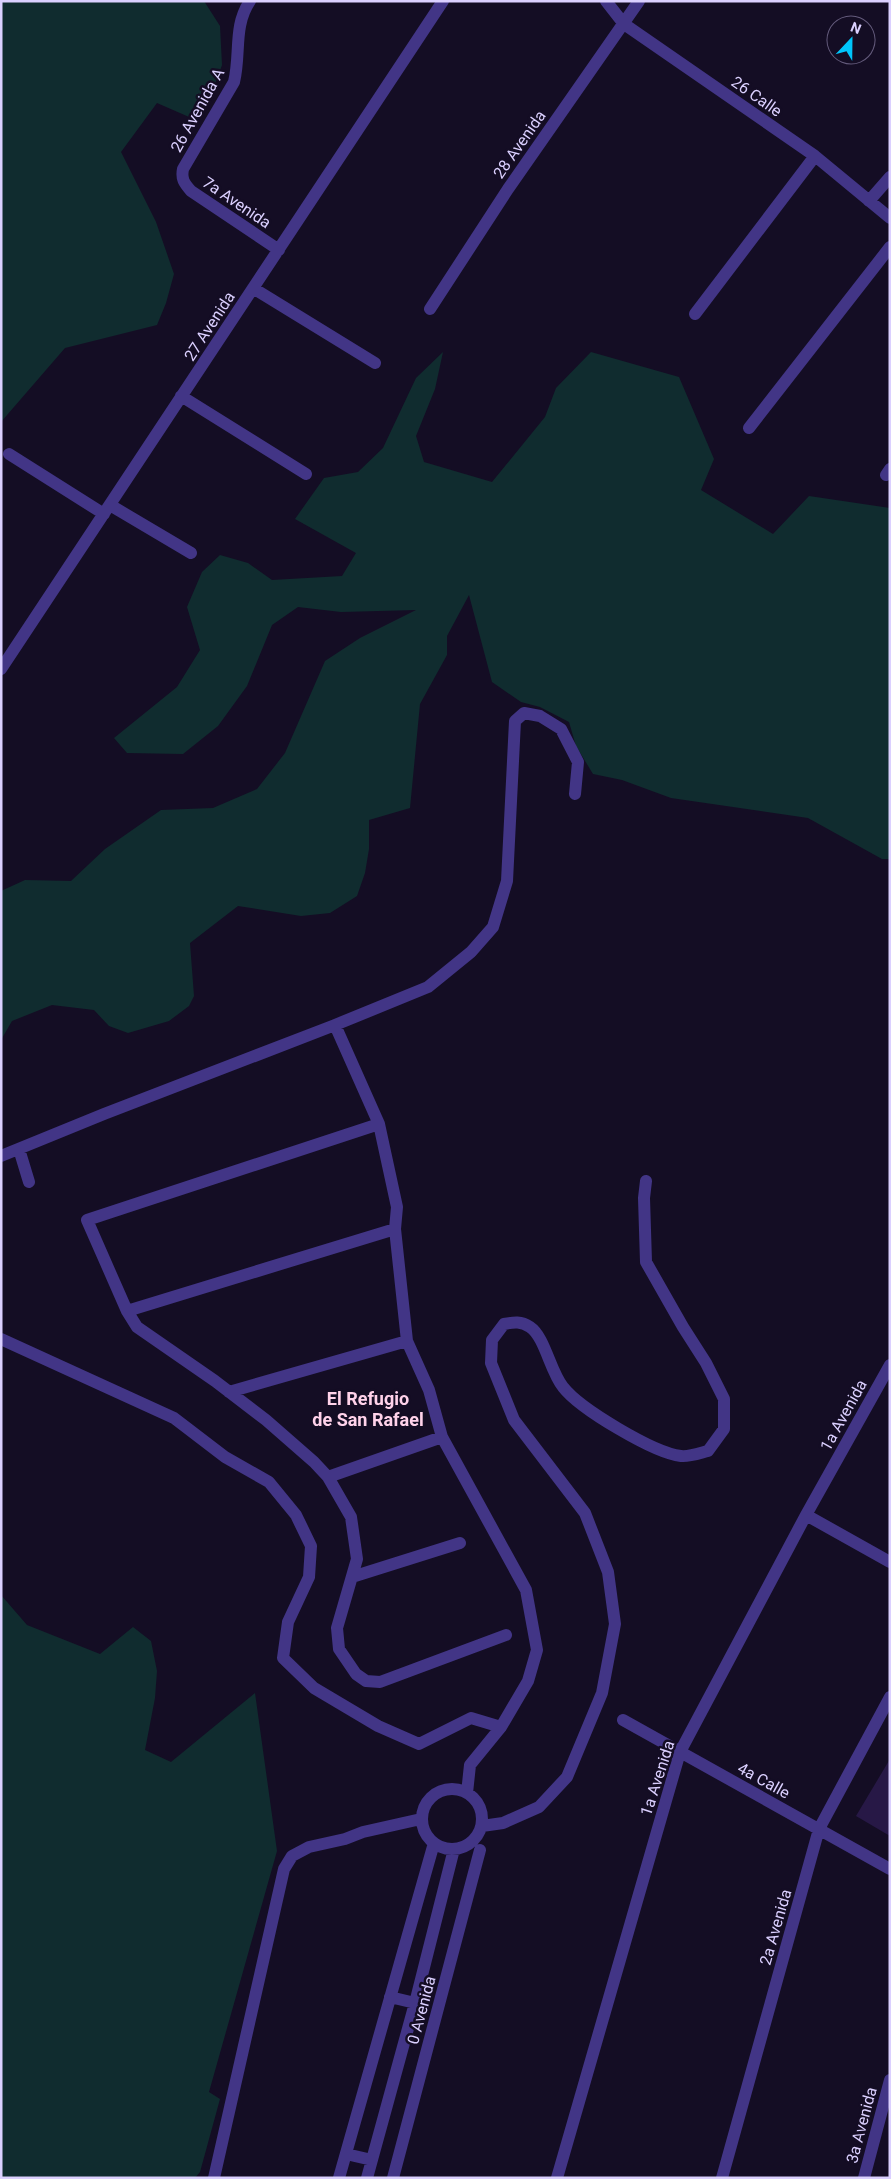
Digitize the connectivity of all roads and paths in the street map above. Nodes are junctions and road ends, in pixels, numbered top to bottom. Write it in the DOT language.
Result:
graph roads {
  1 [pos="250,1"];
  2 [pos="443,1"];
  3 [pos="606,1"];
  4 [pos="640,1"];
  5 [pos="624,24"];
  6 [pos="815,156"];
  7 [pos="181,177"];
  8 [pos="890,177"];
  9 [pos="869,201"];
  10 [pos="889,217"];
  11 [pos="890,247"];
  12 [pos="279,250"];
  13 [pos="253,288"];
  14 [pos="430,309"];
  15 [pos="695,314"];
  16 [pos="374,363"];
  17 [pos="181,396"];
  18 [pos="749,428"];
  19 [pos="9,454"];
  20 [pos="306,474"];
  21 [pos="107,509"];
  22 [pos="191,553"];
  23 [pos="1,668"];
  24 [pos="575,794"];
  25 [pos="335,1025"];
  26 [pos="379,1124"];
  27 [pos="19,1149"];
  28 [pos="1,1156"];
  29 [pos="646,1181"];
  30 [pos="29,1182"];
  31 [pos="395,1230"];
  32 [pos="127,1312"];
  33 [pos="1,1339"];
  34 [pos="407,1341"];
  35 [pos="890,1365"];
  36 [pos="229,1392"];
  37 [pos="442,1437"];
  38 [pos="328,1477"];
  39 [pos="806,1515"];
  40 [pos="460,1543"];
  41 [pos="890,1562"];
  42 [pos="352,1577"];
  43 [pos="506,1635"];
  44 [pos="890,1697"];
  45 [pos="623,1720"];
  46 [pos="501,1727"];
  47 [pos="680,1752"];
  48 [pos="467,1793"];
  49 [pos="421,1819"];
  50 [pos="482,1826"];
  51 [pos="820,1829"];
  52 [pos="434,1843"];
  53 [pos="454,1849"];
  54 [pos="480,1850"];
  55 [pos="890,1869"];
  56 [pos="408,1935"];
  57 [pos="431,1941"];
  58 [pos="390,1997"];
  59 [pos="415,2003"];
  60 [pos="890,2080"];
  61 [pos="346,2154"];
  62 [pos="372,2160"];
  63 [pos="214,2178"];
  64 [pos="339,2178"];
  65 [pos="367,2178"];
  66 [pos="393,2178"];
  67 [pos="557,2178"];
  68 [pos="722,2178"];
  69 [pos="864,2178"];
  1 -- 7 [label="street, 26 Avenida A"];
  2 -- 12 [label="street, 27 Avenida"];
  3 -- 5 [label="street, 26 Calle"];
  4 -- 5 [label="street, 28 Avenida"];
  5 -- 6 [label="street, 26 Calle"];
  5 -- 14 [label="street, 28 Avenida"];
  6 -- 9 [label="street, 26 Calle"];
  6 -- 15 [label="street"];
  7 -- 12 [label="street, 7a Avenida"];
  8 -- 9 [label="street"];
  9 -- 10 [label="street, 26 Calle"];
  11 -- 18 [label="street"];
  12 -- 13 [label="street, 27 Avenida"];
  13 -- 16 [label="street"];
  13 -- 17 [label="street, 27 Avenida"];
  17 -- 20 [label="street"];
  17 -- 21 [label="street, 27 Avenida"];
  19 -- 21 [label="street"];
  21 -- 22 [label="street"];
  21 -- 23 [label="street, 27 Avenida"];
  24 -- 25 [label="street"];
  25 -- 26 [label="street"];
  25 -- 27 [label="street"];
  26 -- 31 [label="street"];
  26 -- 32 [label="street"];
  27 -- 28 [label="street"];
  27 -- 30 [label="street"];
  29 -- 50 [label="street"];
  31 -- 32 [label="street"];
  31 -- 34 [label="street"];
  32 -- 36 [label="street"];
  33 -- 46 [label="street"];
  34 -- 36 [label="street"];
  34 -- 37 [label="street"];
  35 -- 39 [label="street, 1a Avenida"];
  36 -- 38 [label="street"];
  37 -- 38 [label="street"];
  37 -- 46 [label="street"];
  38 -- 42 [label="street"];
  39 -- 41 [label="street"];
  39 -- 47 [label="street, 1a Avenida"];
  40 -- 42 [label="street"];
  42 -- 43 [label="street"];
  44 -- 51 [label="street, 2a Avenida"];
  45 -- 47 [label="street, 4a Calle"];
  46 -- 48 [label="street"];
  47 -- 51 [label="street, 4a Calle"];
  47 -- 67 [label="street, 1a Avenida"];
  48 -- 49 [label="street"];
  48 -- 50 [label="street"];
  49 -- 52 [label="street"];
  49 -- 63 [label="street"];
  50 -- 53 [label="street"];
  51 -- 55 [label="street, 4a Calle"];
  51 -- 68 [label="street, 2a Avenida"];
  52 -- 53 [label="street"];
  52 -- 56 [label="street"];
  53 -- 57 [label="street"];
  54 -- 66 [label="street, 0 Avenida"];
  56 -- 57 [label="street"];
  56 -- 58 [label="street"];
  57 -- 59 [label="street"];
  58 -- 59 [label="street"];
  58 -- 61 [label="street"];
  59 -- 62 [label="street"];
  60 -- 69 [label="street, 3a Avenida"];
  61 -- 62 [label="street"];
  61 -- 64 [label="street"];
  62 -- 65 [label="street"];
}
